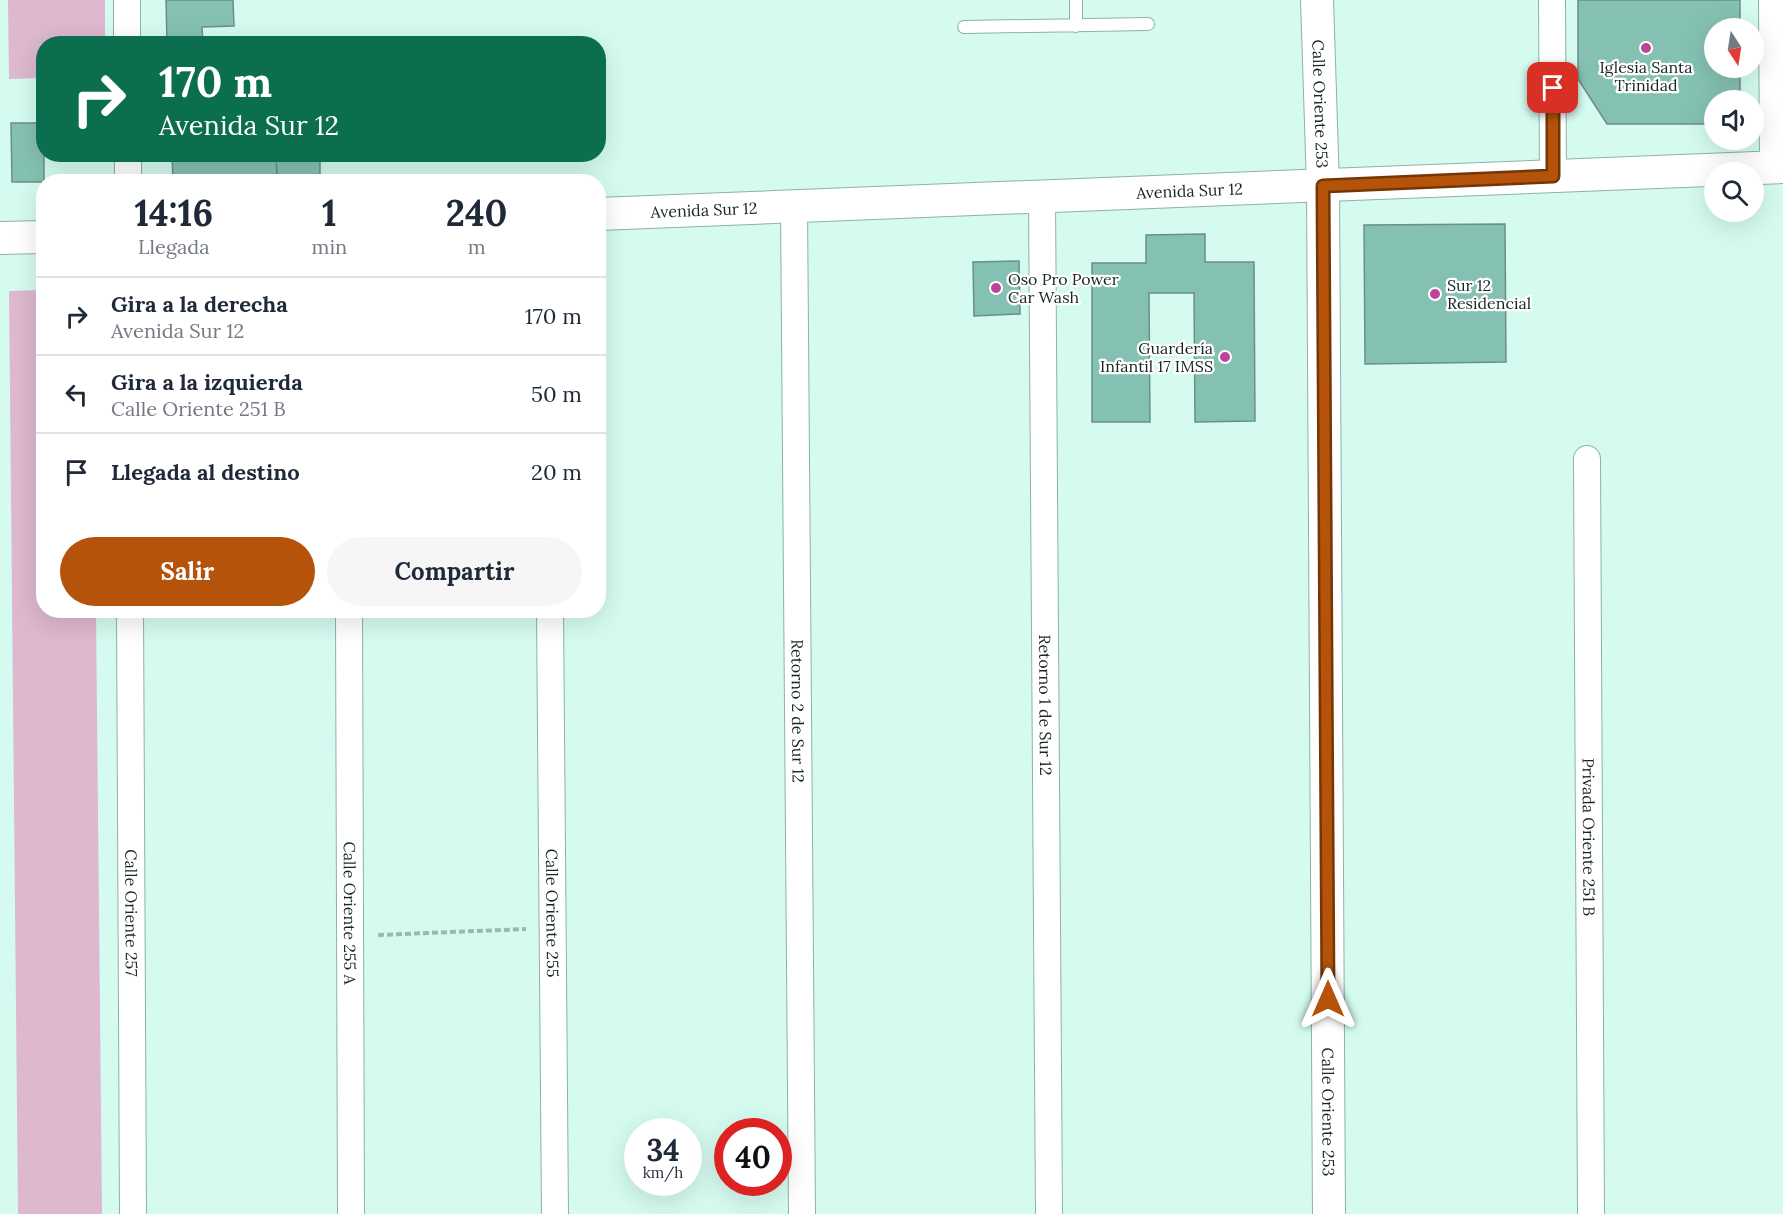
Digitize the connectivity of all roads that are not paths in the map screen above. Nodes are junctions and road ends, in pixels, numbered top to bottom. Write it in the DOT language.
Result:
graph roads {
  1 [pos="127,0"];
  2 [pos="1076,0"];
  3 [pos="1317,0"];
  4 [pos="1552,0"];
  5 [pos="1772,0"];
  6 [pos="1148,24"];
  7 [pos="1076,26"];
  8 [pos="964,27"];
  9 [pos="127,36"];
  10 [pos="1778,168"];
  11 [pos="1553,176"];
  12 [pos="1323,186"];
  13 [pos="1042,197"];
  14 [pos="794,207"];
  15 [pos="606,214"];
  16 [pos="36,237"];
  17 [pos="0,238"];
  18 [pos="1587,459"];
  19 [pos="130,618"];
  20 [pos="349,618"];
  21 [pos="550,618"];
  22 [pos="133,1214"];
  23 [pos="351,1214"];
  24 [pos="555,1214"];
  25 [pos="802,1214"];
  26 [pos="1049,1214"];
  27 [pos="1329,1214"];
  28 [pos="1592,1214"];
  1 -- 9 [label="street"];
  2 -- 7 [label="lane"];
  3 -- 12 [label="street, Calle Oriente 253"];
  4 -- 11 [label="street"];
  5 -- 10 [label="street"];
  6 -- 7 [label="lane"];
  7 -- 8 [label="lane"];
  10 -- 11 [label="street, Avenida Sur 12"];
  11 -- 12 [label="street, Avenida Sur 12"];
  12 -- 13 [label="street, Avenida Sur 12"];
  12 -- 27 [label="street, Calle Oriente 253"];
  13 -- 14 [label="street, Avenida Sur 12"];
  13 -- 26 [label="street, Retorno 1 de Sur 12"];
  14 -- 15 [label="street, Avenida Sur 12"];
  14 -- 25 [label="street, Retorno 2 de Sur 12"];
  16 -- 17 [label="street"];
  18 -- 28 [label="street, Privada Oriente 251 B"];
  19 -- 22 [label="street, Calle Oriente 257"];
  20 -- 23 [label="street, Calle Oriente 255 A"];
  21 -- 24 [label="street, Calle Oriente 255"];
}
